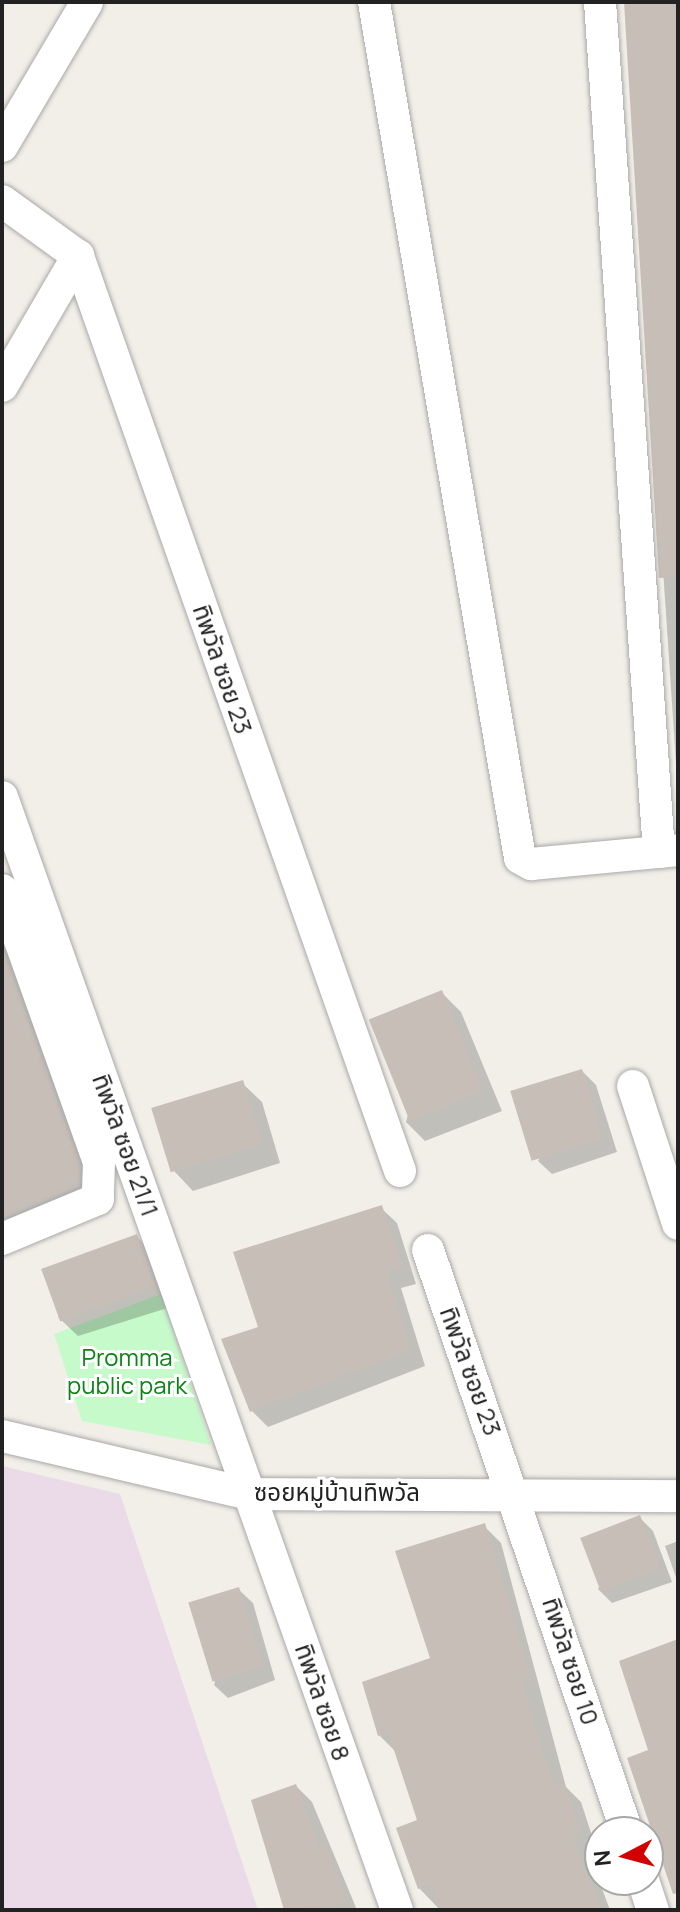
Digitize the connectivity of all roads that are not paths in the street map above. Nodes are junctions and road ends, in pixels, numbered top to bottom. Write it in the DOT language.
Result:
graph roads {
  1 [pos="87,2"];
  2 [pos="374,2"];
  3 [pos="600,2"];
  4 [pos="2,146"];
  5 [pos="2,201"];
  6 [pos="78,256"];
  7 [pos="2,386"];
  8 [pos="2,797"];
  9 [pos="668,851"];
  10 [pos="2,890"];
  11 [pos="633,1086"];
  12 [pos="400,1171"];
  13 [pos="678,1224"];
  14 [pos="2,1239"];
  15 [pos="428,1250"];
  16 [pos="2,1436"];
  17 [pos="514,1491"];
  18 [pos="250,1494"];
  19 [pos="678,1496"];
  20 [pos="622,1816"];
  21 [pos="397,1910"];
  1 -- 4 [label="street"];
  2 -- 9 [label="street"];
  3 -- 9 [label="street"];
  5 -- 6 [label="street"];
  6 -- 7 [label="street"];
  6 -- 12 [label="street, ทิพวัล ซอย 23"];
  8 -- 18 [label="street, ทิพวัล ซอย 21/1"];
  10 -- 14 [label="street"];
  11 -- 13 [label="street"];
  15 -- 17 [label="street, ทิพวัล ซอย 23"];
  16 -- 18 [label="street, ซอยหมู่บ้านทิพวัล"];
  17 -- 18 [label="street, ซอยหมู่บ้านทิพวัล"];
  17 -- 19 [label="street, ซอยหมู่บ้านทิพวัล"];
  17 -- 20 [label="street, ทิพวัล ซอย 10"];
  18 -- 21 [label="street, ทิพวัล ซอย 8"];
}
